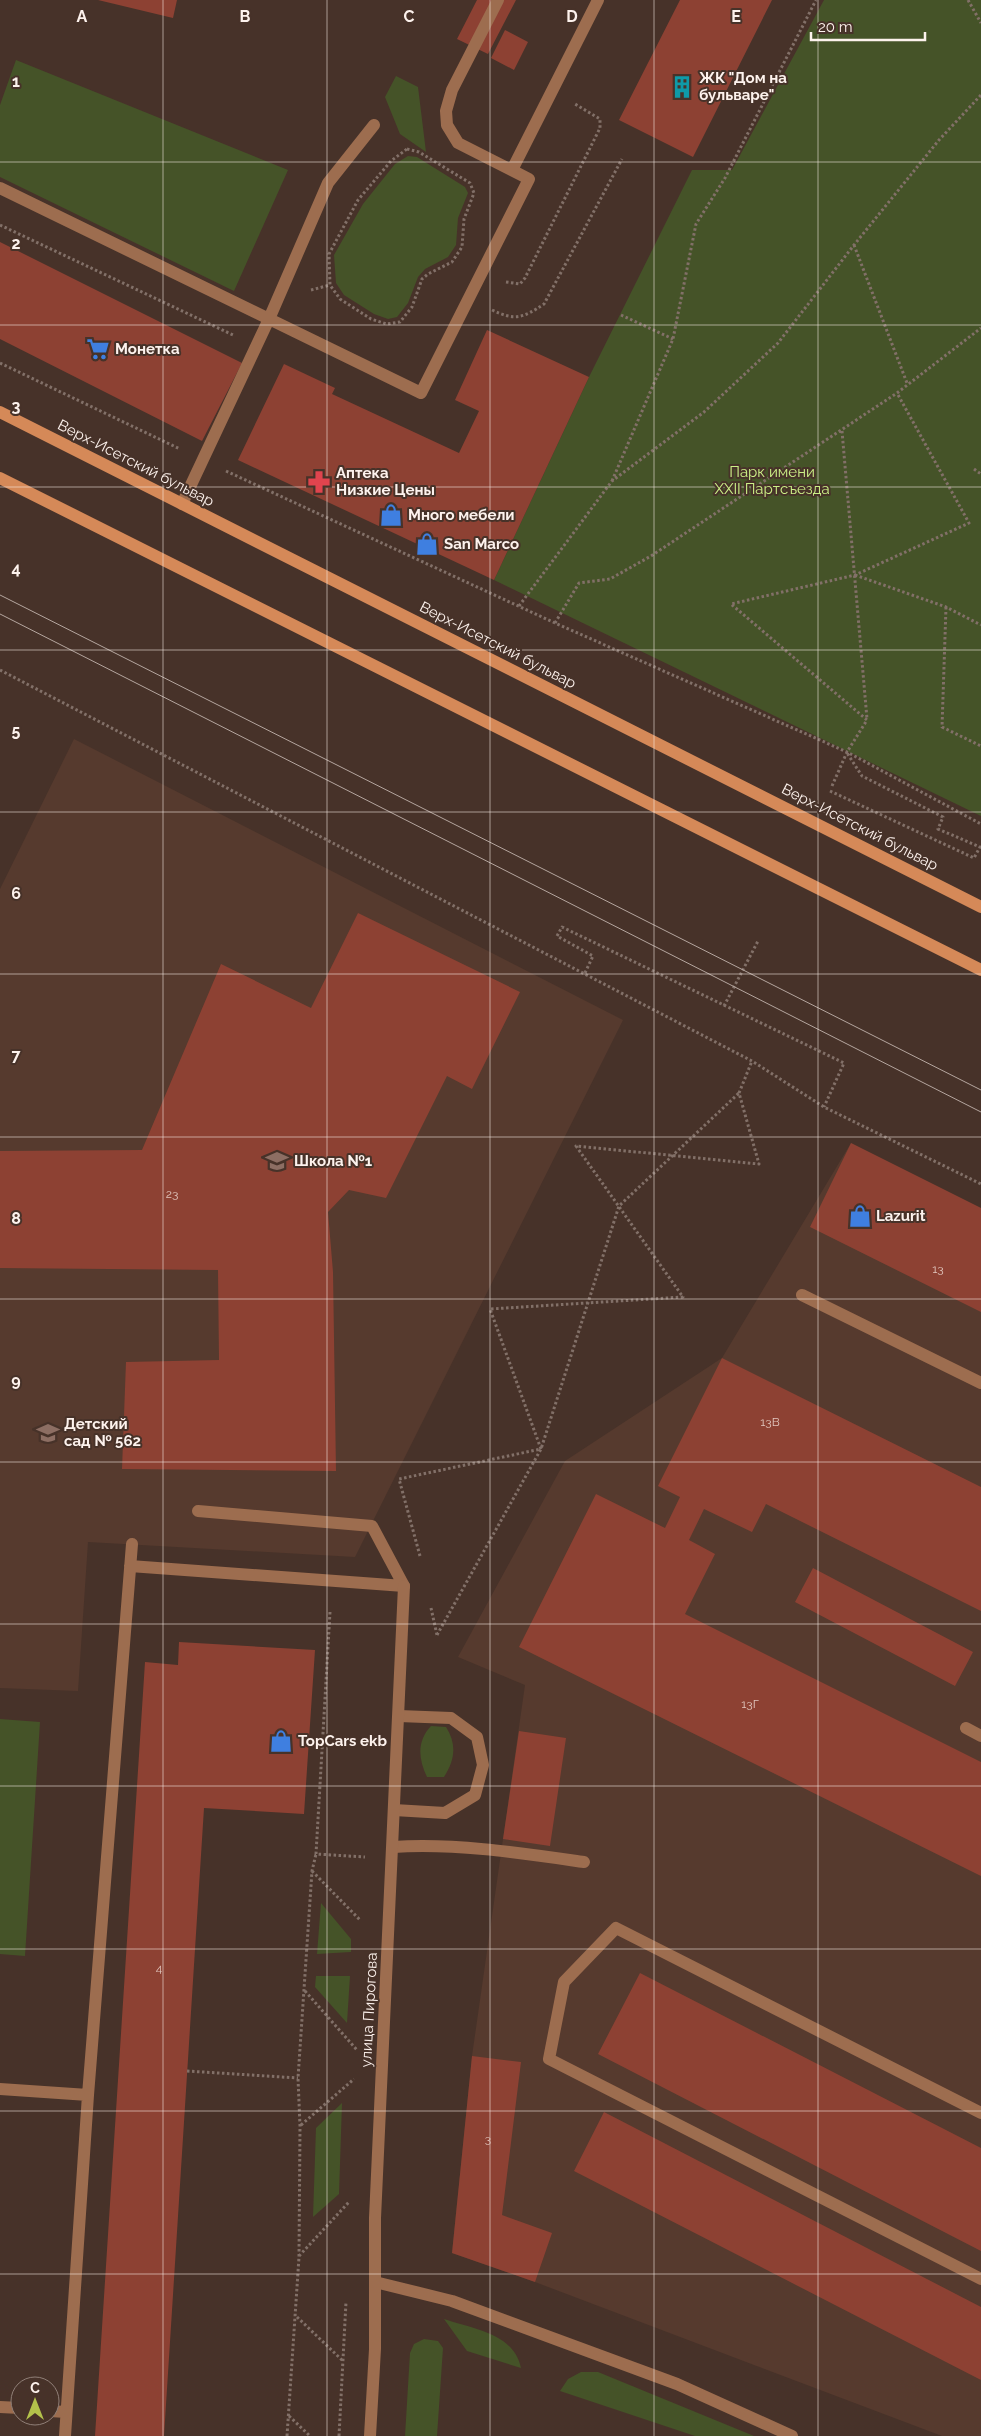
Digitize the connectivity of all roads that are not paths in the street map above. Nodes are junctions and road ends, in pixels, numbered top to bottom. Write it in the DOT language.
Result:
graph roads {
  1 [pos="498,0"];
  2 [pos="598,0"];
  3 [pos="374,125"];
  4 [pos="512,170"];
  5 [pos="0,188"];
  6 [pos="269,319"];
  7 [pos="0,412"];
  8 [pos="0,478"];
  9 [pos="182,504"];
  10 [pos="981,907"];
  11 [pos="981,970"];
  12 [pos="802,1295"];
  13 [pos="981,1382"];
  14 [pos="198,1511"];
  15 [pos="132,1544"];
  16 [pos="130,1566"];
  17 [pos="404,1586"];
  18 [pos="399,1716"];
  19 [pos="966,1728"];
  20 [pos="981,1736"];
  21 [pos="394,1810"];
  22 [pos="393,1847"];
  23 [pos="584,1862"];
  24 [pos="0,2089"];
  25 [pos="88,2095"];
  26 [pos="981,2113"];
  27 [pos="981,2279"];
  28 [pos="375,2282"];
  29 [pos="60,2412"];
  30 [pos="66,2412"];
  31 [pos="65,2436"];
  32 [pos="370,2436"];
  33 [pos="792,2436"];
  1 -- 4 [label="street"];
  2 -- 4 [label="street"];
  3 -- 6 [label="street"];
  4 -- 6 [label="street"];
  5 -- 6 [label="street"];
  6 -- 9 [label="street"];
  7 -- 9 [label="main road, Верх-Исетский бульвар"];
  8 -- 11 [label="main road"];
  9 -- 10 [label="main road, Верх-Исетский бульвар"];
  12 -- 13 [label="street"];
  14 -- 17 [label="street"];
  15 -- 16 [label="street"];
  16 -- 17 [label="street"];
  16 -- 25 [label="street"];
  17 -- 18 [label="street, улица Пирогова"];
  18 -- 21 [label="street, улица Пирогова"];
  18 -- 21 [label="street"];
  19 -- 20 [label="street"];
  21 -- 22 [label="street, улица Пирогова"];
  22 -- 23 [label="street"];
  22 -- 28 [label="street, улица Пирогова"];
  24 -- 25 [label="street"];
  25 -- 30 [label="street"];
  26 -- 27 [label="street"];
  28 -- 32 [label="street, улица Пирогова"];
  28 -- 33 [label="street"];
  29 -- 30 [label="street"];
  30 -- 31 [label="street"];
}
